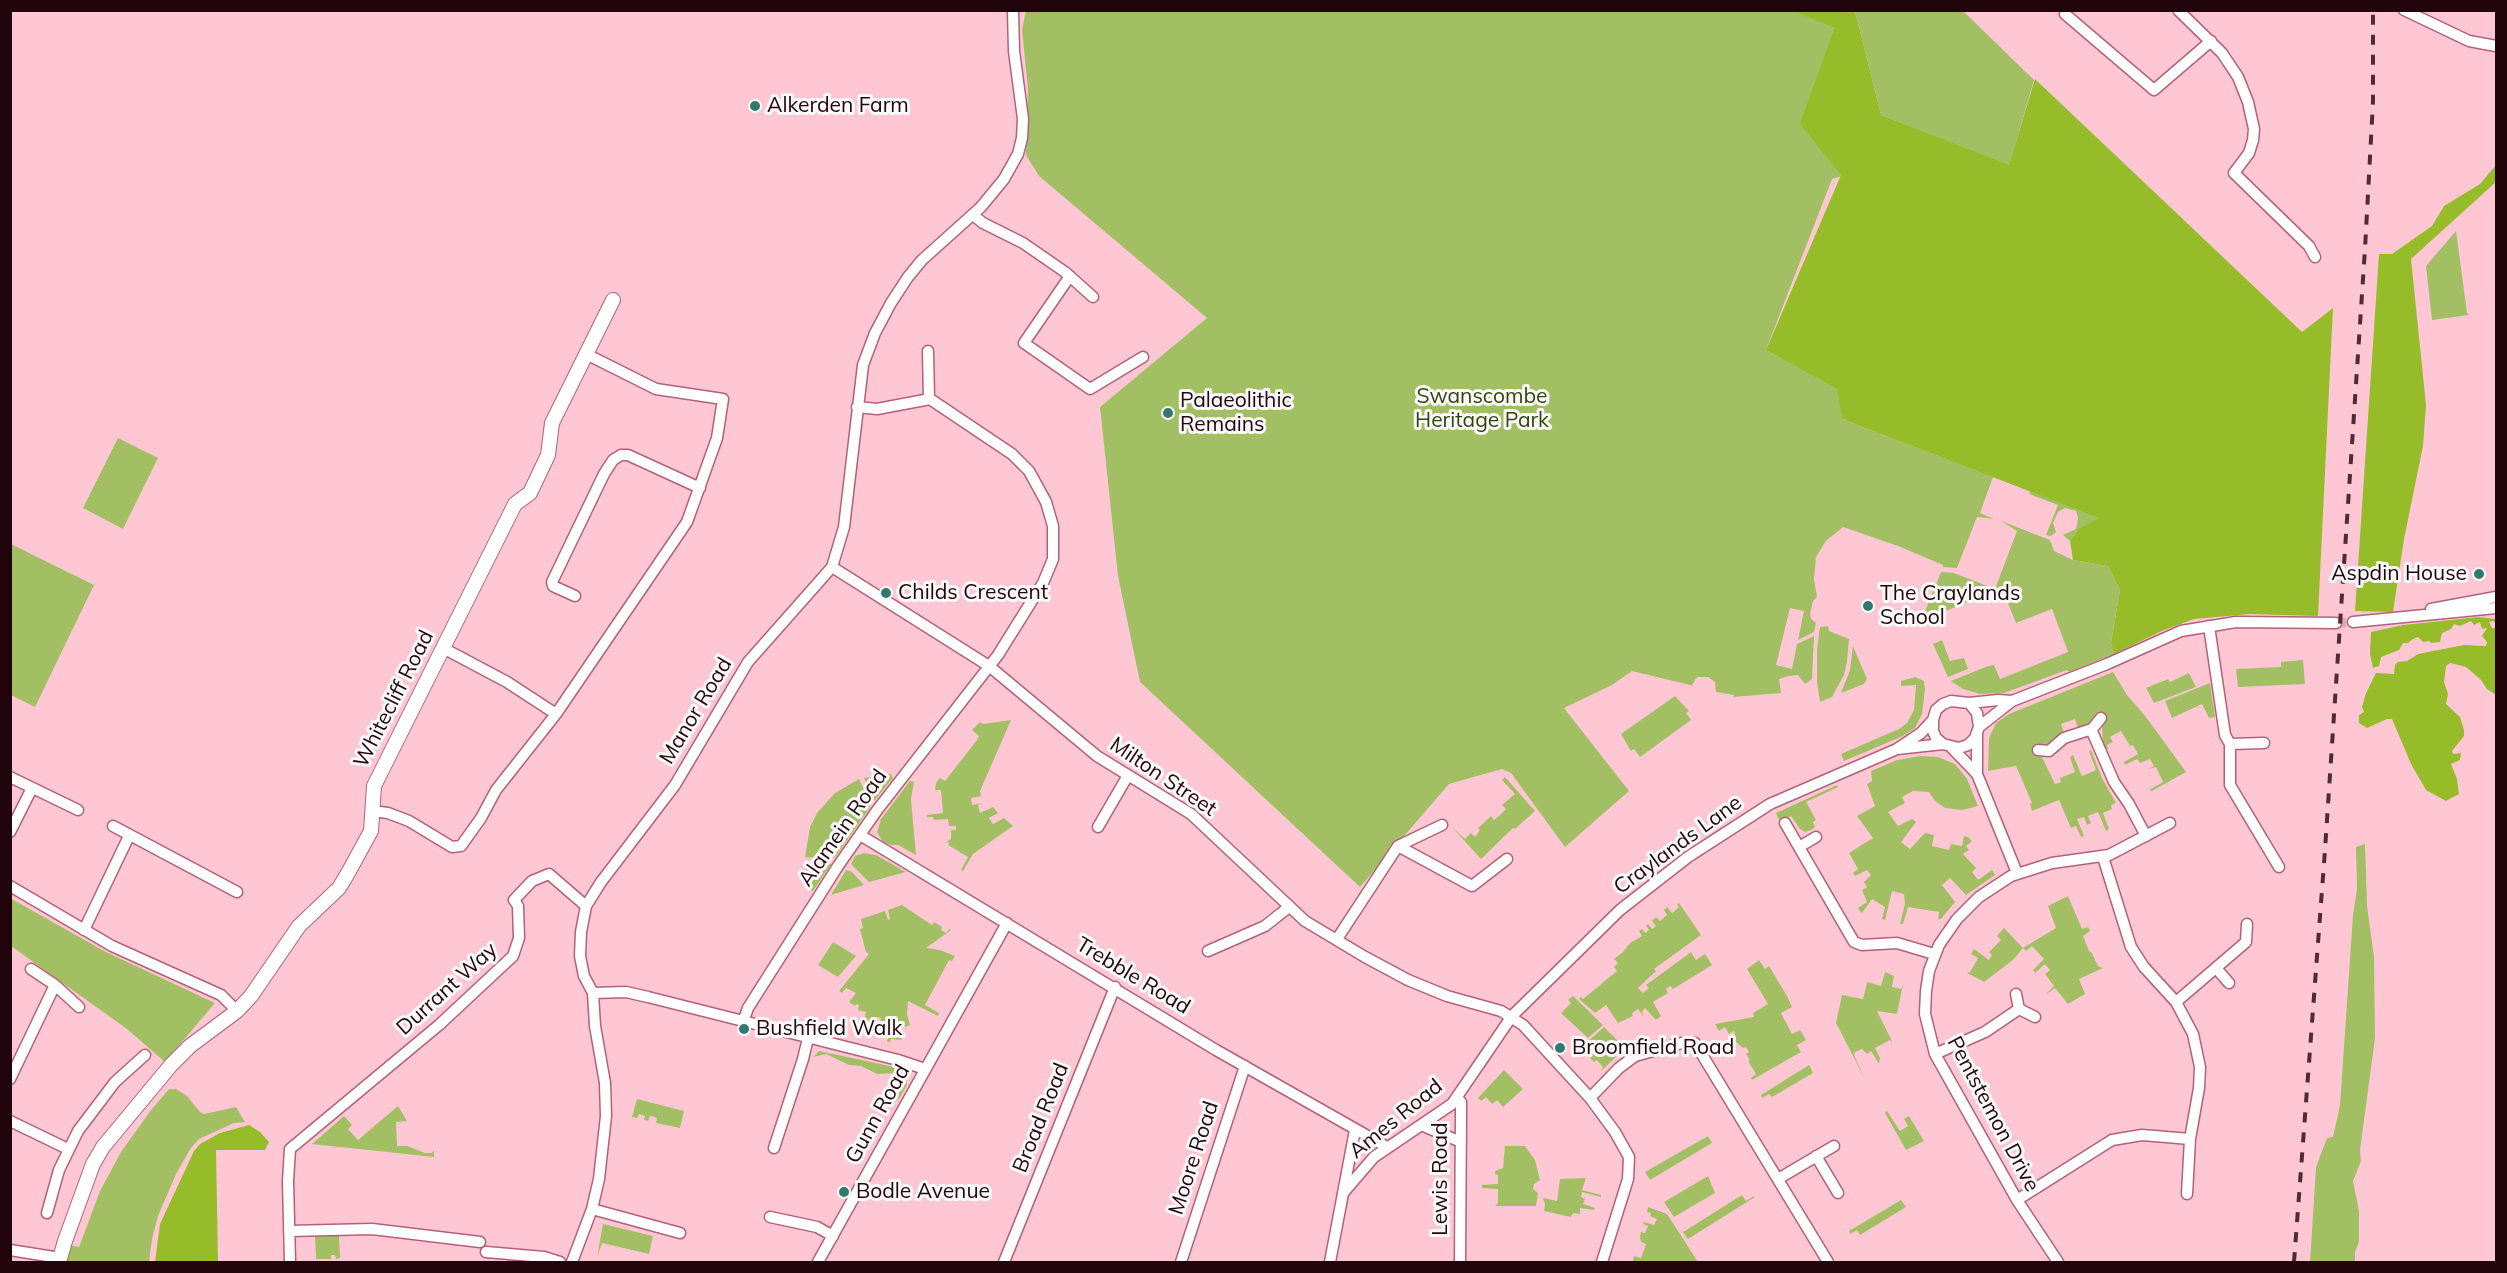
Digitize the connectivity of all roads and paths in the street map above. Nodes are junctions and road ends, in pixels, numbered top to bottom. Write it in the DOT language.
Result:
graph roads {
  1 [pos="1013,10"];
  2 [pos="2178,10"];
  3 [pos="2405,11"];
  4 [pos="2065,14"];
  5 [pos="2211,41"];
  6 [pos="2496,46"];
  7 [pos="973,215"];
  8 [pos="2314,257"];
  9 [pos="1070,276"];
  10 [pos="1092,297"];
  11 [pos="613,300"];
  12 [pos="928,351"];
  13 [pos="586,354"];
  14 [pos="1143,357"];
  15 [pos="929,399"];
  16 [pos="857,407"];
  17 [pos="700,488"];
  18 [pos="832,567"];
  19 [pos="575,596"];
  20 [pos="2496,597"];
  21 [pos="2496,608"];
  22 [pos="2411,615"];
  23 [pos="2353,622"];
  24 [pos="2336,623"];
  25 [pos="2209,626"];
  26 [pos="443,648"];
  27 [pos="989,666"];
  28 [pos="2012,701"];
  29 [pos="1969,703"];
  30 [pos="556,714"];
  31 [pos="2101,718"];
  32 [pos="1933,720"];
  33 [pos="2091,729"];
  34 [pos="1978,730"];
  35 [pos="2264,742"];
  36 [pos="2230,744"];
  37 [pos="1947,746"];
  38 [pos="1897,749"];
  39 [pos="2038,750"];
  40 [pos="1977,774"];
  41 [pos="10,777"];
  42 [pos="1127,777"];
  43 [pos="32,788"];
  44 [pos="78,810"];
  45 [pos="372,811"];
  46 [pos="1785,823"];
  47 [pos="2170,823"];
  48 [pos="1442,825"];
  49 [pos="113,826"];
  50 [pos="1098,826"];
  51 [pos="10,832"];
  52 [pos="129,836"];
  53 [pos="860,836"];
  54 [pos="2146,836"];
  55 [pos="1816,837"];
  56 [pos="1398,846"];
  57 [pos="1799,847"];
  58 [pos="2103,857"];
  59 [pos="1508,859"];
  60 [pos="2279,867"];
  61 [pos="2017,873"];
  62 [pos="10,886"];
  63 [pos="237,892"];
  64 [pos="586,906"];
  65 [pos="1289,907"];
  66 [pos="1007,923"];
  67 [pos="2247,924"];
  68 [pos="84,930"];
  69 [pos="1337,939"];
  70 [pos="1208,951"];
  71 [pos="1934,954"];
  72 [pos="2216,968"];
  73 [pos="31,969"];
  74 [pos="2229,983"];
  75 [pos="55,985"];
  76 [pos="1114,987"];
  77 [pos="593,993"];
  78 [pos="2016,994"];
  79 [pos="2176,1002"];
  80 [pos="79,1007"];
  81 [pos="2019,1010"];
  82 [pos="237,1011"];
  83 [pos="1512,1016"];
  84 [pos="2035,1017"];
  85 [pos="743,1022"];
  86 [pos="808,1038"];
  87 [pos="1935,1054"];
  88 [pos="145,1055"];
  89 [pos="1245,1066"];
  90 [pos="925,1069"];
  91 [pos="10,1079"];
  92 [pos="1457,1097"];
  93 [pos="1590,1098"];
  94 [pos="10,1121"];
  95 [pos="1421,1125"];
  96 [pos="1355,1130"];
  97 [pos="2190,1139"];
  98 [pos="1461,1142"];
  99 [pos="1834,1146"];
  100 [pos="774,1148"];
  101 [pos="1387,1148"];
  102 [pos="68,1149"];
  103 [pos="1816,1156"];
  104 [pos="1778,1179"];
  105 [pos="1344,1192"];
  106 [pos="1838,1192"];
  107 [pos="2187,1194"];
  108 [pos="2017,1200"];
  109 [pos="592,1209"];
  110 [pos="47,1213"];
  111 [pos="770,1217"];
  112 [pos="289,1231"];
  113 [pos="680,1233"];
  114 [pos="833,1236"];
  115 [pos="480,1242"];
  116 [pos="10,1250"];
  117 [pos="486,1252"];
  118 [pos="60,1260"];
  119 [pos="290,1263"];
  120 [pos="560,1263"];
  121 [pos="572,1263"];
  122 [pos="819,1263"];
  123 [pos="1004,1263"];
  124 [pos="1181,1263"];
  125 [pos="1330,1263"];
  126 [pos="1460,1263"];
  127 [pos="1602,1263"];
  128 [pos="1828,1263"];
  129 [pos="2058,1263"];
  1 -- 7 [label="street, Manor Road"];
  2 -- 5 [label="street"];
  3 -- 6 [label="street"];
  4 -- 5 [label="street"];
  5 -- 8 [label="street"];
  7 -- 9 [label="street"];
  7 -- 16 [label="street, Manor Road"];
  9 -- 10 [label="street"];
  9 -- 14 [label="street"];
  11 -- 13 [label="street, Whitecliff Road"];
  12 -- 15 [label="street"];
  13 -- 17 [label="street"];
  13 -- 26 [label="street, Whitecliff Road"];
  15 -- 16 [label="street"];
  15 -- 27 [label="street"];
  16 -- 18 [label="street, Manor Road"];
  17 -- 19 [label="street"];
  17 -- 30 [label="street"];
  18 -- 27 [label="street, Milton Street"];
  18 -- 64 [label="street, Manor Road"];
  20 -- 22 [label="street"];
  21 -- 22 [label="street"];
  22 -- 23 [label="street"];
  24 -- 25 [label="street, Craylands Lane"];
  25 -- 28 [label="street, Craylands Lane"];
  25 -- 36 [label="street"];
  26 -- 30 [label="street"];
  26 -- 45 [label="street, Whitecliff Road"];
  27 -- 42 [label="street, Milton Street"];
  27 -- 53 [label="street, Alamein Road"];
  28 -- 29 [label="street, Craylands Lane"];
  28 -- 34 [label="street, Craylands Lane"];
  29 -- 32 [label="street, Craylands Lane"];
  29 -- 34 [label="street"];
  30 -- 45 [label="street"];
  31 -- 33 [label="street"];
  32 -- 37 [label="street"];
  32 -- 38 [label="street, Craylands Lane"];
  33 -- 39 [label="street"];
  33 -- 54 [label="street"];
  34 -- 37 [label="street, Craylands Lane"];
  34 -- 40 [label="street"];
  35 -- 36 [label="street"];
  36 -- 60 [label="street"];
  37 -- 38 [label="street, Craylands Lane"];
  37 -- 40 [label="street"];
  38 -- 83 [label="street, Craylands Lane"];
  40 -- 61 [label="street"];
  41 -- 43 [label="street"];
  42 -- 50 [label="street"];
  42 -- 65 [label="street, Milton Street"];
  43 -- 44 [label="street"];
  43 -- 51 [label="street"];
  45 -- 82 [label="street, Whitecliff Road"];
  46 -- 57 [label="street"];
  47 -- 54 [label="street, Pentstemon Drive"];
  48 -- 56 [label="street"];
  49 -- 52 [label="street"];
  52 -- 63 [label="street"];
  52 -- 68 [label="street"];
  53 -- 66 [label="street, Trebble Road"];
  53 -- 85 [label="street, Alamein Road"];
  54 -- 58 [label="street, Pentstemon Drive"];
  55 -- 57 [label="street"];
  56 -- 59 [label="street"];
  56 -- 69 [label="street"];
  57 -- 71 [label="street"];
  58 -- 61 [label="street, Pentstemon Drive"];
  58 -- 79 [label="street"];
  61 -- 71 [label="street, Pentstemon Drive"];
  62 -- 68 [label="street"];
  64 -- 77 [label="street, Manor Road"];
  64 -- 112 [label="street, Durrant Way"];
  65 -- 69 [label="street, Milton Street"];
  65 -- 70 [label="street"];
  66 -- 76 [label="street, Trebble Road"];
  66 -- 90 [label="street, Gunn Road"];
  67 -- 72 [label="street"];
  68 -- 82 [label="street"];
  69 -- 83 [label="street, Milton Street"];
  71 -- 87 [label="street, Pentstemon Drive"];
  72 -- 74 [label="street"];
  72 -- 79 [label="street"];
  73 -- 75 [label="street"];
  75 -- 80 [label="street"];
  75 -- 91 [label="street"];
  76 -- 89 [label="street, Trebble Road"];
  76 -- 123 [label="street, Broad Road"];
  77 -- 85 [label="street"];
  77 -- 109 [label="street, Manor Road"];
  78 -- 81 [label="street"];
  79 -- 97 [label="street"];
  81 -- 84 [label="street"];
  81 -- 87 [label="street"];
  82 -- 118 [label="street, Whitecliff Road"];
  83 -- 92 [label="street, Ames Road"];
  83 -- 93 [label="street"];
  85 -- 86 [label="street"];
  86 -- 90 [label="street"];
  86 -- 100 [label="street"];
  87 -- 108 [label="street, Pentstemon Drive"];
  88 -- 102 [label="street"];
  89 -- 96 [label="street, Trebble Road"];
  89 -- 124 [label="street, Moore Road"];
  90 -- 114 [label="street, Gunn Road"];
  92 -- 95 [label="street, Ames Road"];
  92 -- 98 [label="street, Lewis Road"];
  93 -- 104 [label="street"];
  93 -- 127 [label="street"];
  94 -- 102 [label="street"];
  95 -- 98 [label="street"];
  95 -- 101 [label="street, Ames Road"];
  96 -- 101 [label="street, Trebble Road"];
  96 -- 105 [label="street, Ames Road"];
  97 -- 107 [label="street"];
  97 -- 108 [label="street"];
  98 -- 126 [label="street, Lewis Road"];
  99 -- 103 [label="street"];
  101 -- 105 [label="street, Ames Road"];
  102 -- 110 [label="street"];
  103 -- 104 [label="street"];
  103 -- 106 [label="street"];
  104 -- 128 [label="street"];
  105 -- 125 [label="street, Ames Road"];
  108 -- 129 [label="street, Pentstemon Drive"];
  109 -- 113 [label="street"];
  109 -- 121 [label="street, Manor Road"];
  111 -- 114 [label="street"];
  112 -- 115 [label="street"];
  112 -- 119 [label="street"];
  114 -- 122 [label="street, Gunn Road"];
  116 -- 118 [label="street"];
  117 -- 120 [label="street"];
}
